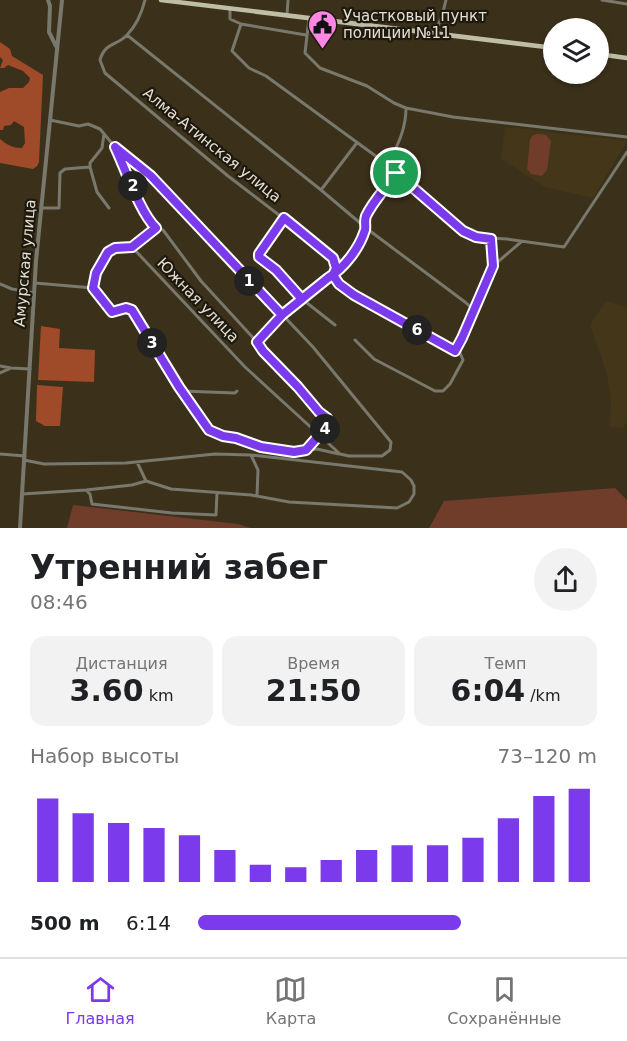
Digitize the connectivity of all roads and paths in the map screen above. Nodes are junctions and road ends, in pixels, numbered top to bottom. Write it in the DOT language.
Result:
graph roads {
  1 [pos="48,0"];
  2 [pos="62,0"];
  3 [pos="146,0"];
  4 [pos="161,0"];
  5 [pos="288,0"];
  6 [pos="446,0"];
  7 [pos="602,0"];
  8 [pos="627,3"];
  9 [pos="231,7"];
  10 [pos="287,15"];
  11 [pos="309,18"];
  12 [pos="241,24"];
  13 [pos="435,33"];
  14 [pos="127,35"];
  15 [pos="306,35"];
  16 [pos="543,47"];
  17 [pos="57,50"];
  18 [pos="609,56"];
  19 [pos="627,58"];
  20 [pos="406,108"];
  21 [pos="50,120"];
  22 [pos="104,133"];
  23 [pos="627,137"];
  24 [pos="357,143"];
  25 [pos="115,147"];
  26 [pos="627,152"];
  27 [pos="388,165"];
  28 [pos="90,167"];
  29 [pos="396,173"];
  30 [pos="321,189"];
  31 [pos="41,208"];
  32 [pos="109,208"];
  33 [pos="284,218"];
  34 [pos="156,228"];
  35 [pos="366,228"];
  36 [pos="491,239"];
  37 [pos="521,242"];
  38 [pos="132,247"];
  39 [pos="350,257"];
  40 [pos="333,258"];
  41 [pos="493,266"];
  42 [pos="333,275"];
  43 [pos="35,283"];
  44 [pos="0,285"];
  45 [pos="93,288"];
  46 [pos="34,293"];
  47 [pos="302,299"];
  48 [pos="474,310"];
  49 [pos="282,315"];
  50 [pos="335,325"];
  51 [pos="355,340"];
  52 [pos="257,342"];
  53 [pos="455,351"];
  54 [pos="0,366"];
  55 [pos="11,368"];
  56 [pos="30,369"];
  57 [pos="0,373"];
  58 [pos="182,391"];
  59 [pos="237,391"];
  60 [pos="320,435"];
  61 [pos="306,450"];
  62 [pos="0,454"];
  63 [pos="340,454"];
  64 [pos="251,455"];
  65 [pos="25,458"];
  66 [pos="137,462"];
  67 [pos="146,481"];
  68 [pos="86,490"];
  69 [pos="217,493"];
  70 [pos="22,494"];
  71 [pos="257,496"];
  72 [pos="20,528"];
  1 -- 17 [label="street"];
  2 -- 17 [label="street, Амурская улица"];
  3 -- 14 [label="street"];
  4 -- 9 [label="main road"];
  5 -- 10 [label="street"];
  6 -- 13 [label="street"];
  7 -- 8 [label="street"];
  9 -- 10 [label="main road"];
  9 -- 12 [label="street"];
  10 -- 11 [label="main road"];
  11 -- 13 [label="main road"];
  11 -- 15 [label="street"];
  12 -- 15 [label="street"];
  12 -- 24 [label="street"];
  13 -- 16 [label="main road"];
  14 -- 30 [label="street"];
  14 -- 33 [label="street, Алма-Атинская улица"];
  15 -- 20 [label="street"];
  17 -- 21 [label="street, Амурская улица"];
  18 -- 19 [label="main road"];
  20 -- 23 [label="street"];
  20 -- 27 [label="street"];
  21 -- 22 [label="street"];
  21 -- 31 [label="street, Амурская улица"];
  22 -- 25 [label="street"];
  22 -- 28 [label="street"];
  24 -- 27 [label="street"];
  24 -- 30 [label="street"];
  25 -- 34 [label="street, Южная улица"];
  25 -- 49 [label="street"];
  26 -- 37 [label="street"];
  27 -- 29 [label="street"];
  28 -- 31 [label="street"];
  28 -- 32 [label="street"];
  29 -- 35 [label="street"];
  29 -- 36 [label="street"];
  30 -- 35 [label="street"];
  31 -- 43 [label="street, Амурская улица"];
  33 -- 40 [label="street, Алма-Атинская улица"];
  33 -- 47 [label="street"];
  34 -- 38 [label="street"];
  34 -- 52 [label="street, Южная улица"];
  35 -- 39 [label="street"];
  35 -- 48 [label="street"];
  36 -- 37 [label="street"];
  36 -- 41 [label="street"];
  37 -- 41 [label="street"];
  38 -- 45 [label="street"];
  38 -- 60 [label="street, Южная улица"];
  39 -- 40 [label="street"];
  39 -- 42 [label="street"];
  40 -- 42 [label="street"];
  41 -- 48 [label="street"];
  42 -- 47 [label="street"];
  42 -- 53 [label="street"];
  43 -- 45 [label="street"];
  43 -- 46 [label="street, Амурская улица"];
  44 -- 46 [label="street"];
  45 -- 58 [label="street"];
  46 -- 56 [label="street, Амурская улица"];
  47 -- 49 [label="street"];
  47 -- 50 [label="street"];
  48 -- 53 [label="street"];
  49 -- 52 [label="street"];
  49 -- 63 [label="street"];
  51 -- 53 [label="street"];
  52 -- 60 [label="street, Южная улица"];
  54 -- 55 [label="street"];
  55 -- 56 [label="street"];
  55 -- 57 [label="street"];
  56 -- 65 [label="street, Амурская улица"];
  58 -- 59 [label="street"];
  58 -- 61 [label="street"];
  60 -- 61 [label="street"];
  60 -- 63 [label="street"];
  61 -- 63 [label="street"];
  62 -- 65 [label="street"];
  64 -- 66 [label="street"];
  64 -- 71 [label="street"];
  64 -- 71 [label="street"];
  65 -- 66 [label="street"];
  65 -- 70 [label="street, Амурская улица"];
  66 -- 67 [label="street"];
  67 -- 68 [label="street"];
  67 -- 69 [label="street"];
  68 -- 69 [label="street"];
  68 -- 70 [label="street"];
  69 -- 71 [label="street"];
  70 -- 72 [label="street, Амурская улица"];
}
